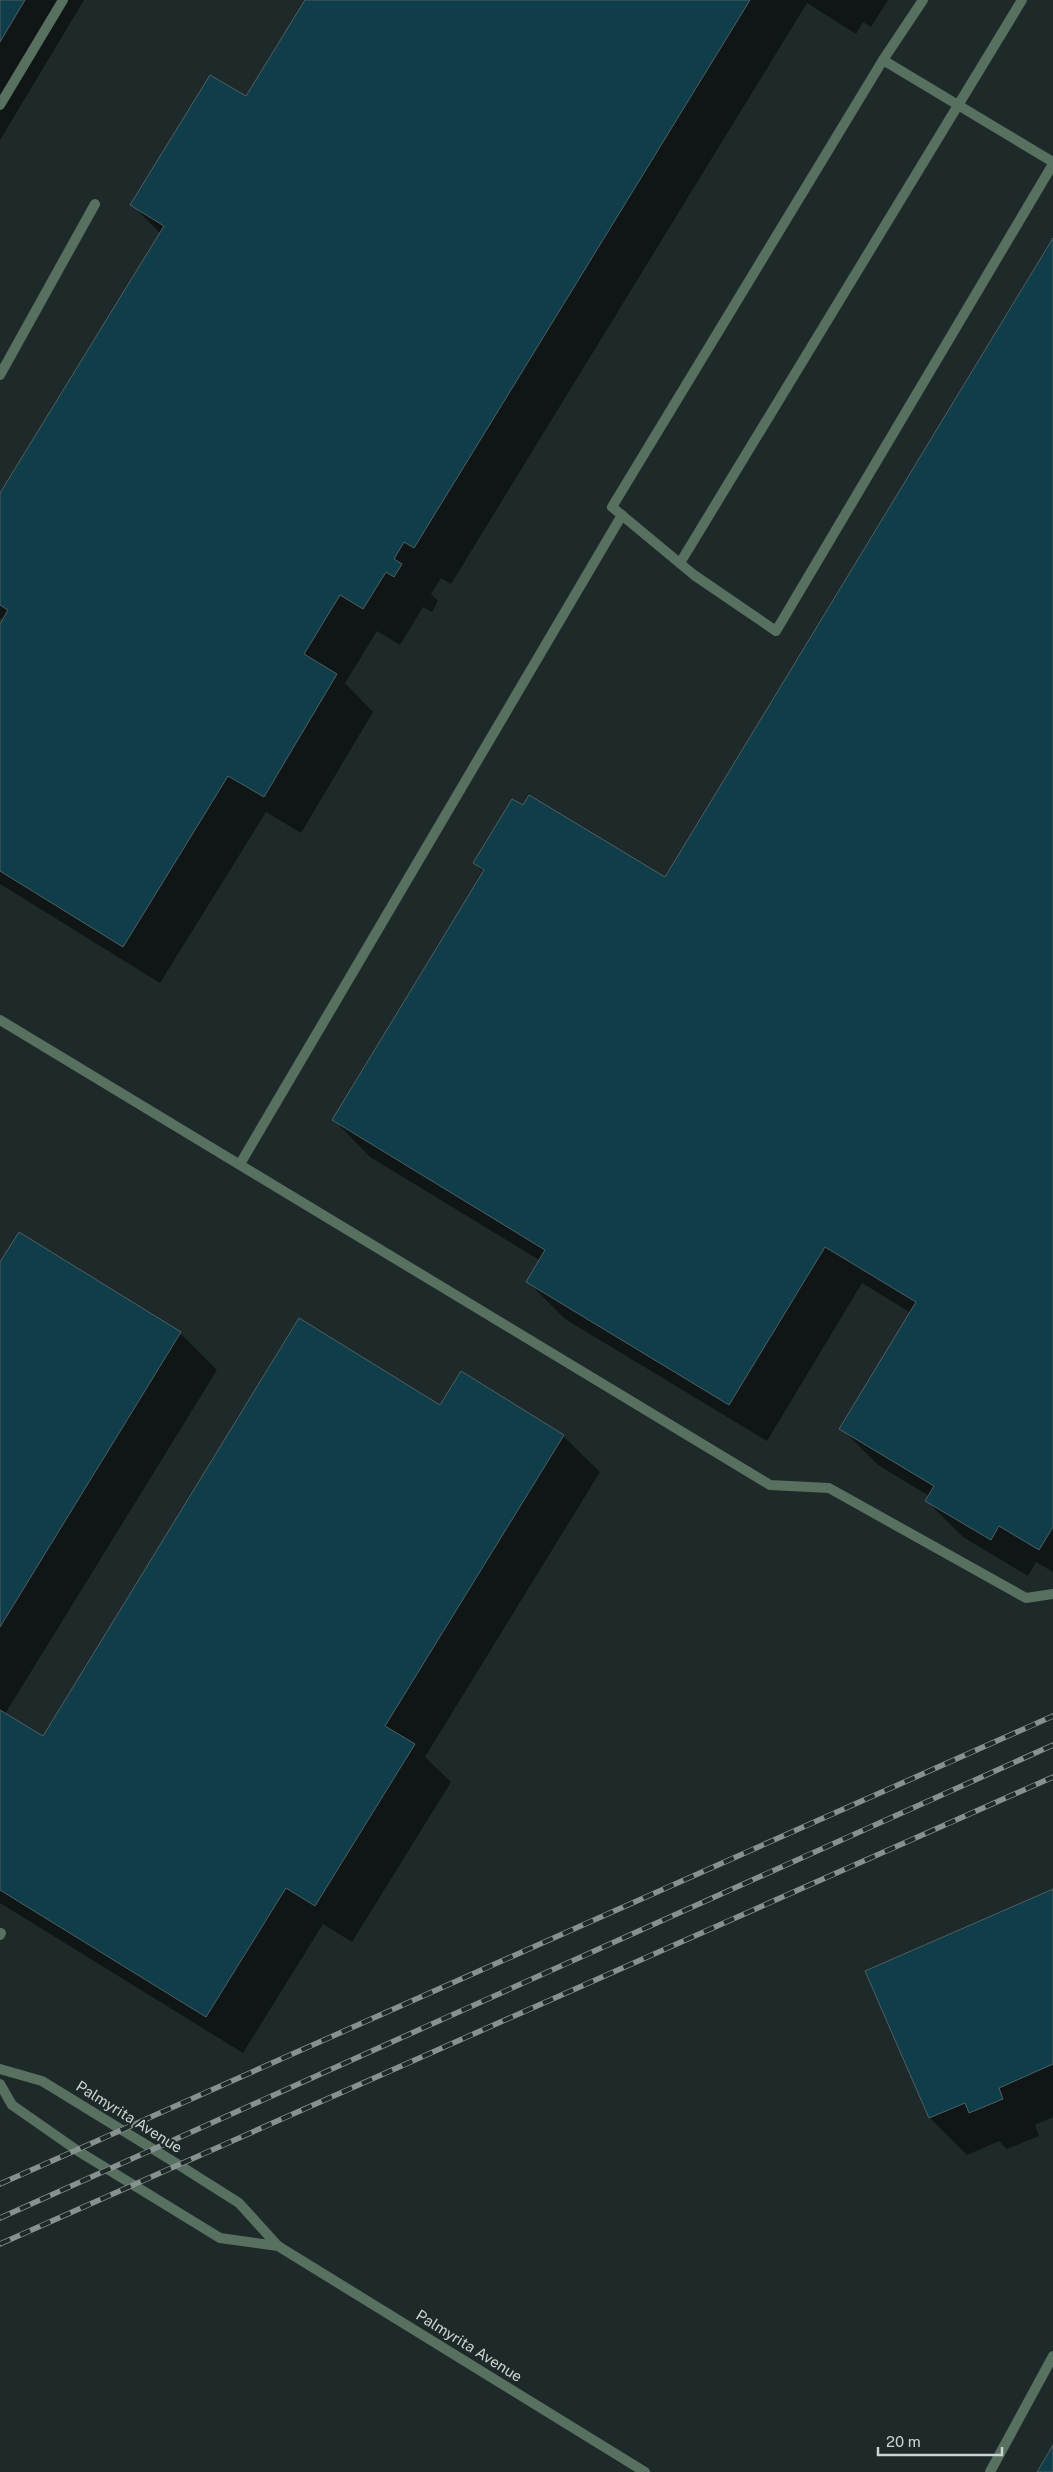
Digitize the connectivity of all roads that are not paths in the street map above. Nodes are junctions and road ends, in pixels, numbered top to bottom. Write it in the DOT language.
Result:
graph roads {
  1 [pos="63,0"];
  2 [pos="923,0"];
  3 [pos="1022,0"];
  4 [pos="883,60"];
  5 [pos="958,104"];
  6 [pos="0,105"];
  7 [pos="1053,163"];
  8 [pos="96,204"];
  9 [pos="0,375"];
  10 [pos="622,515"];
  11 [pos="680,563"];
  12 [pos="0,1020"];
  13 [pos="240,1164"];
  14 [pos="1053,1594"];
  15 [pos="0,2069"];
  16 [pos="0,2084"];
  17 [pos="278,2246"];
  18 [pos="1053,2356"];
  19 [pos="645,2472"];
  20 [pos="990,2472"];
  1 -- 6 [label="street"];
  2 -- 4 [label="street"];
  3 -- 5 [label="street"];
  4 -- 5 [label="street"];
  4 -- 10 [label="street"];
  5 -- 7 [label="street"];
  5 -- 11 [label="street"];
  7 -- 11 [label="street"];
  8 -- 9 [label="street"];
  10 -- 11 [label="street"];
  10 -- 13 [label="street"];
  12 -- 13 [label="street"];
  13 -- 14 [label="street"];
  15 -- 17 [label="street, Palmyrita Avenue"];
  16 -- 17 [label="street, Palmyrita Avenue"];
  17 -- 19 [label="street, Palmyrita Avenue"];
  18 -- 20 [label="street"];
}
